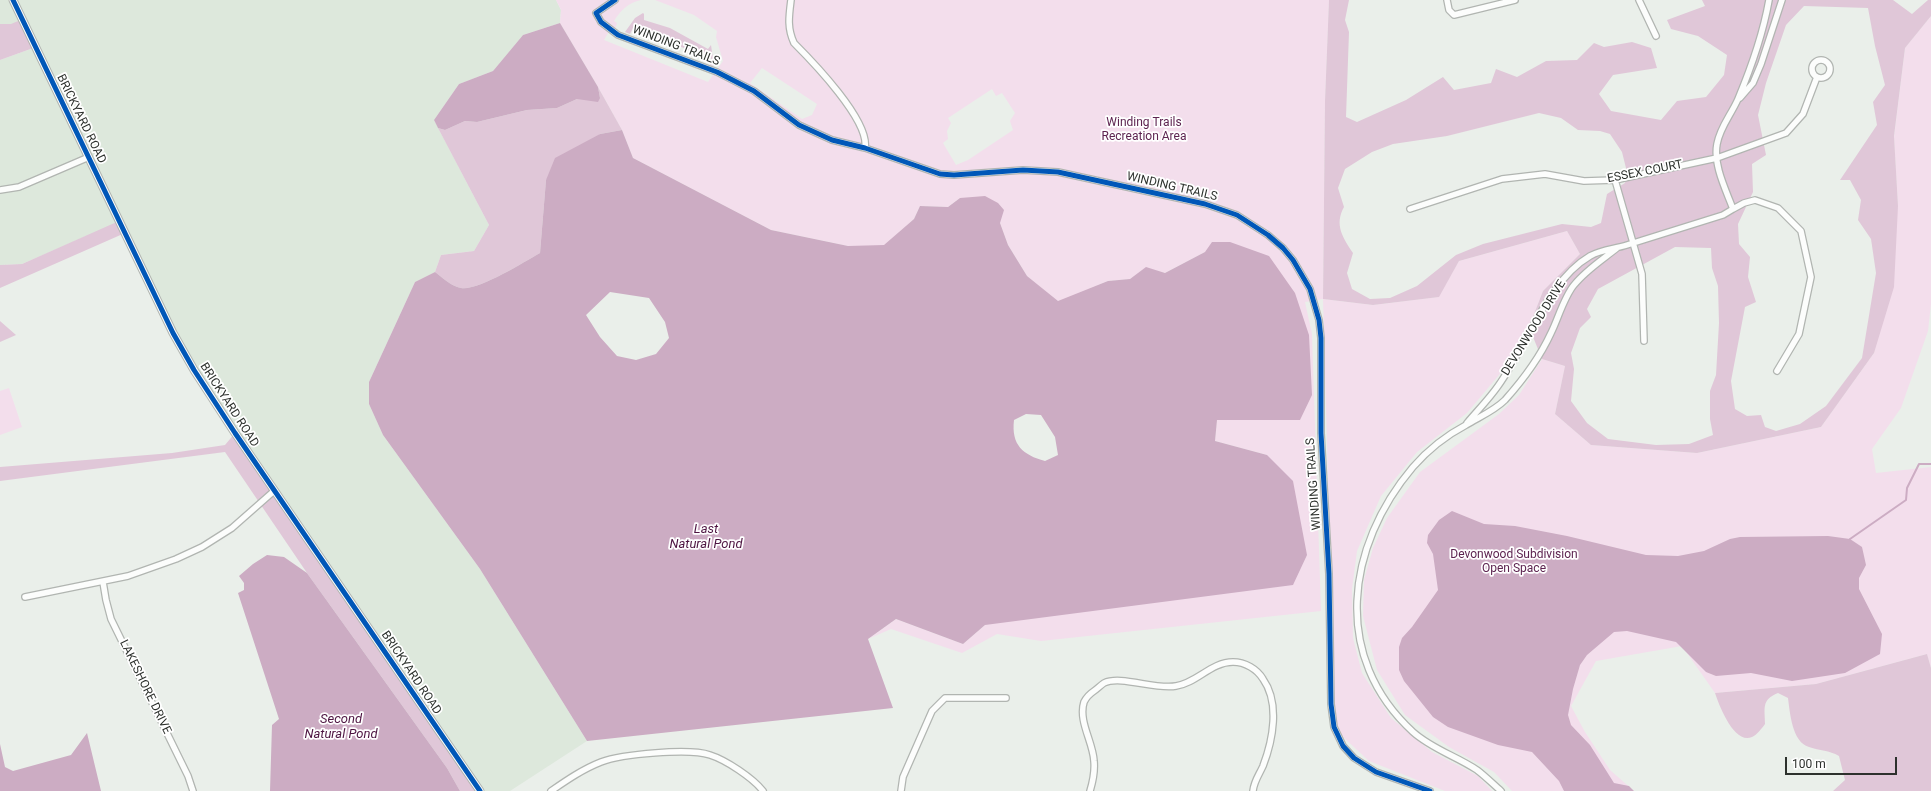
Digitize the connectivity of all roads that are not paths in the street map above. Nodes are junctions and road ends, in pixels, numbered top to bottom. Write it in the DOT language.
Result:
graph roads {
  1 [pos="13,0"];
  2 [pos="616,0"];
  3 [pos="792,0"];
  4 [pos="1447,0"];
  5 [pos="1515,0"];
  6 [pos="1639,0"];
  7 [pos="1769,0"];
  8 [pos="1782,0"];
  9 [pos="1656,36"];
  10 [pos="1817,78"];
  11 [pos="1737,101"];
  12 [pos="865,148"];
  13 [pos="88,158"];
  14 [pos="1717,158"];
  15 [pos="1615,180"];
  16 [pos="0,190"];
  17 [pos="1410,209"];
  18 [pos="1733,209"];
  19 [pos="1633,243"];
  20 [pos="1617,248"];
  21 [pos="1644,341"];
  22 [pos="1777,371"];
  23 [pos="1464,426"];
  24 [pos="274,492"];
  25 [pos="103,582"];
  26 [pos="25,597"];
  27 [pos="1006,698"];
  28 [pos="193,791"];
  29 [pos="480,791"];
  30 [pos="551,791"];
  31 [pos="763,791"];
  32 [pos="901,791"];
  33 [pos="1090,791"];
  34 [pos="1253,791"];
  35 [pos="1430,791"];
  36 [pos="1501,791"];
  1 -- 13 [label="street, BRICKYARD ROAD"];
  2 -- 12 [label="street, WINDING TRAILS"];
  3 -- 12 [label="street"];
  4 -- 5 [label="street"];
  6 -- 9 [label="street"];
  7 -- 11 [label="street"];
  8 -- 11 [label="street"];
  10 -- 14 [label="street, ESSEX COURT"];
  11 -- 14 [label="street"];
  12 -- 35 [label="street, WINDING TRAILS"];
  13 -- 16 [label="street"];
  13 -- 24 [label="street, BRICKYARD ROAD"];
  14 -- 15 [label="street, ESSEX COURT"];
  14 -- 18 [label="street"];
  15 -- 17 [label="street, ESSEX COURT"];
  15 -- 19 [label="street"];
  18 -- 19 [label="street, DEVONWOOD DRIVE"];
  18 -- 22 [label="street, DEVONWOOD DRIVE"];
  19 -- 20 [label="street, DEVONWOOD DRIVE"];
  19 -- 21 [label="street"];
  20 -- 23 [label="street, DEVONWOOD DRIVE"];
  20 -- 23 [label="street, DEVONWOOD DRIVE"];
  23 -- 36 [label="street, DEVONWOOD DRIVE"];
  24 -- 25 [label="street"];
  24 -- 29 [label="street, BRICKYARD ROAD"];
  25 -- 26 [label="street"];
  25 -- 28 [label="street, LAKESHORE DRIVE"];
  27 -- 32 [label="street"];
  30 -- 31 [label="street"];
  33 -- 34 [label="street"];
}
